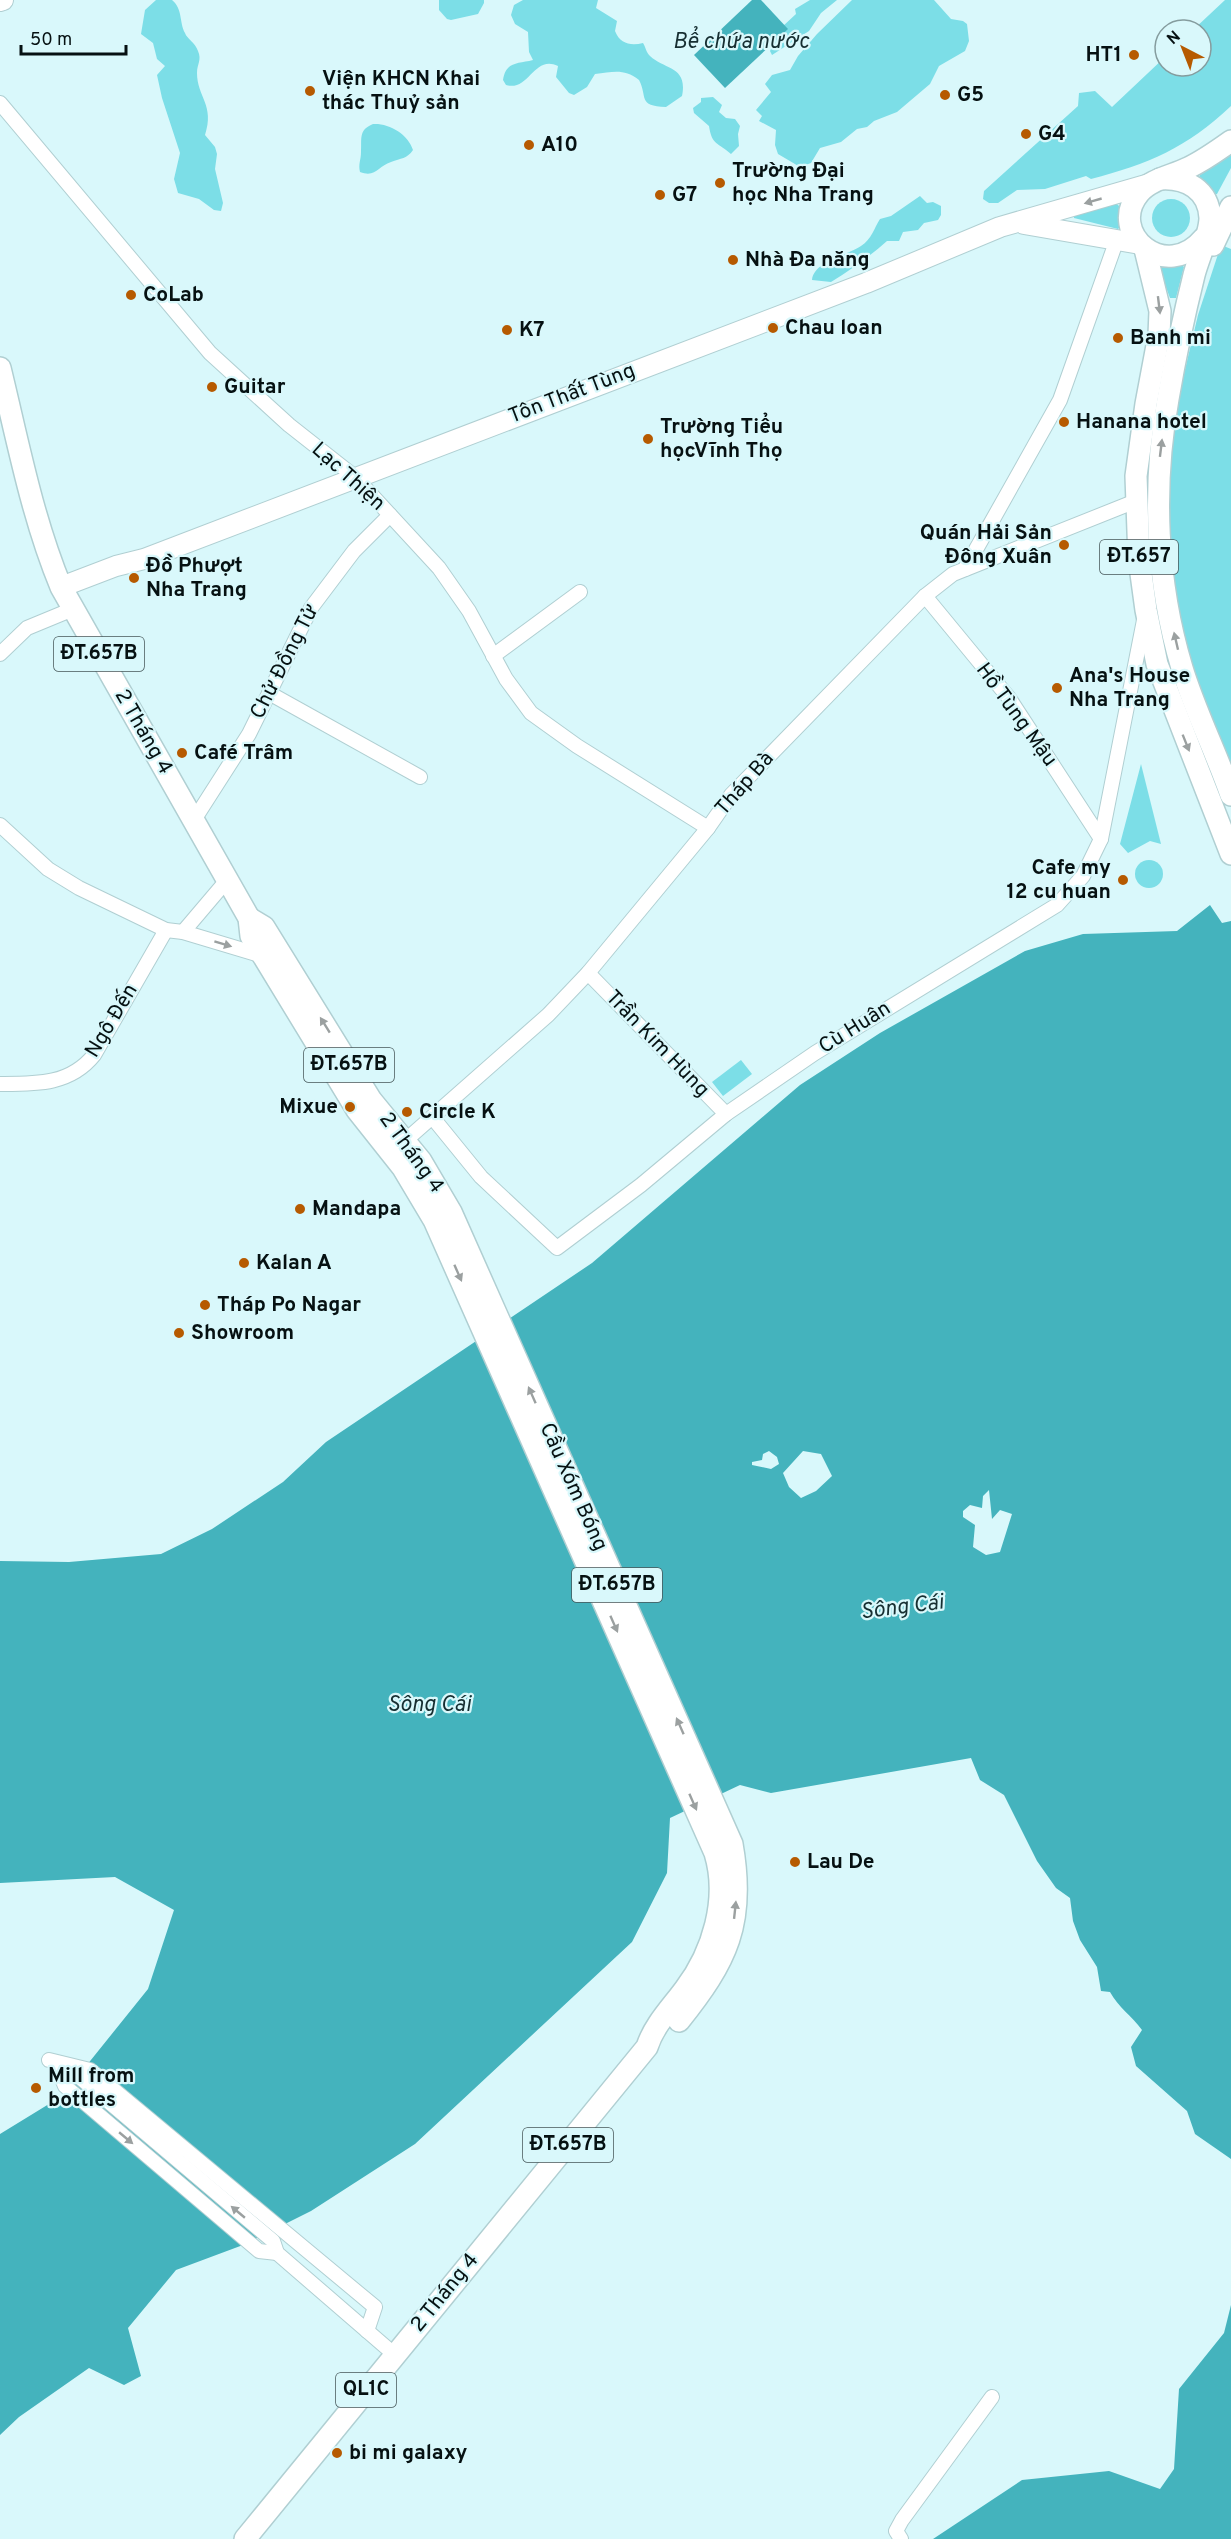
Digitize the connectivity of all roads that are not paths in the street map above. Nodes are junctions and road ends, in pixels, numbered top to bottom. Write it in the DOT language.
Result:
graph roads {
  1 [pos="0,103"];
  2 [pos="1231,141"];
  3 [pos="1154,182"];
  4 [pos="1231,189"];
  5 [pos="1231,207"];
  6 [pos="1000,227"];
  7 [pos="1207,229"];
  8 [pos="1116,242"];
  9 [pos="1142,247"];
  10 [pos="1179,351"];
  11 [pos="0,368"];
  12 [pos="355,477"];
  13 [pos="1136,501"];
  14 [pos="390,515"];
  15 [pos="965,568"];
  16 [pos="580,592"];
  17 [pos="925,596"];
  18 [pos="67,597"];
  19 [pos="1146,610"];
  20 [pos="0,654"];
  21 [pos="493,656"];
  22 [pos="1161,676"];
  23 [pos="1132,685"];
  24 [pos="269,693"];
  25 [pos="420,777"];
  26 [pos="1231,795"];
  27 [pos="194,820"];
  28 [pos="0,825"];
  29 [pos="708,828"];
  30 [pos="1101,839"];
  31 [pos="1231,854"];
  32 [pos="228,879"];
  33 [pos="249,918"];
  34 [pos="166,930"];
  35 [pos="183,932"];
  36 [pos="263,956"];
  37 [pos="588,973"];
  38 [pos="0,1084"];
  39 [pos="726,1114"];
  40 [pos="433,1118"];
  41 [pos="406,1140"];
  42 [pos="442,1216"];
  43 [pos="711,1963"];
  44 [pos="63,2080"];
  45 [pos="487,2242"];
  46 [pos="277,2253"];
  47 [pos="367,2331"];
  48 [pos="394,2355"];
  49 [pos="992,2397"];
  50 [pos="245,2539"];
  51 [pos="901,2539"];
  1 -- 12 [label="street, Lạc Thiện"];
  2 -- 3 [label="main road"];
  3 -- 6 [label="main road, Tôn Thất Tùng, one-way"];
  3 -- 7 [label="main road"];
  3 -- 9 [label="main road, ĐT.657"];
  4 -- 7 [label="main road, ĐT.657"];
  5 -- 10 [label="main road"];
  6 -- 8 [label="main road, Tôn Thất Tùng"];
  6 -- 12 [label="main road, Tôn Thất Tùng"];
  7 -- 9 [label="main road, ĐT.657"];
  7 -- 10 [label="main road, ĐT.657"];
  8 -- 9 [label="main road, Tôn Thất Tùng"];
  8 -- 15 [label="street"];
  9 -- 13 [label="main road, ĐT.657, one-way"];
  26 -- 10 [label="main road, ĐT.657, one-way"];
  11 -- 18 [label="main road, 2 Tháng 4 / ĐT.657B"];
  12 -- 14 [label="street, Lạc Thiện"];
  12 -- 18 [label="main road, Tôn Thất Tùng"];
  13 -- 15 [label="street, Tháp Bà"];
  13 -- 19 [label="main road, ĐT.657"];
  14 -- 21 [label="street, Lạc Thiện"];
  14 -- 24 [label="street, Chử Đồng Tử"];
  15 -- 17 [label="street, Tháp Bà"];
  16 -- 21 [label="street"];
  17 -- 29 [label="street, Tháp Bà"];
  17 -- 30 [label="street, Hồ Tùng Mậu"];
  18 -- 20 [label="street"];
  18 -- 27 [label="main road, 2 Tháng 4 / ĐT.657B"];
  19 -- 22 [label="main road, ĐT.657"];
  19 -- 23 [label="street, Cù Huân"];
  21 -- 29 [label="street, Lạc Thiện"];
  22 -- 23 [label="street"];
  22 -- 31 [label="main road, ĐT.657, one-way"];
  23 -- 30 [label="street, Cù Huân"];
  24 -- 25 [label="street"];
  24 -- 27 [label="street, Chử Đồng Tử"];
  27 -- 32 [label="main road, 2 Tháng 4 / ĐT.657B"];
  28 -- 34 [label="street"];
  29 -- 37 [label="street, Tháp Bà"];
  30 -- 39 [label="street, Cù Huân"];
  32 -- 33 [label="main road, 2 Tháng 4 / ĐT.657B"];
  32 -- 35 [label="street"];
  33 -- 36 [label="main road, 2 Tháng 4 / ĐT.657B"];
  41 -- 33 [label="main road, 2 Tháng 4 / ĐT.657B, one-way"];
  34 -- 35 [label="street"];
  34 -- 38 [label="street, Ngô Đến"];
  35 -- 36 [label="street, one-way"];
  36 -- 42 [label="main road, 2 Tháng 4 / ĐT.657B"];
  37 -- 39 [label="street, Trần Kim Hùng"];
  37 -- 40 [label="street, Tháp Bà"];
  39 -- 40 [label="street, Cù Huân"];
  40 -- 41 [label="street, Tháp Bà"];
  41 -- 42 [label="main road, 2 Tháng 4 / ĐT.657B"];
  42 -- 43 [label="main road, Cầu Xóm Bóng / ĐT.657B"];
  43 -- 45 [label="main road, 2 Tháng 4 / ĐT.657B"];
  44 -- 46 [label="street, one-way"];
  46 -- 44 [label="street, one-way"];
  44 -- 47 [label="street"];
  45 -- 48 [label="main road, 2 Tháng 4 / QL1C"];
  46 -- 47 [label="street"];
  47 -- 48 [label="street"];
  48 -- 50 [label="main road, 2 Tháng 4 / QL1C"];
  49 -- 51 [label="street"];
}
